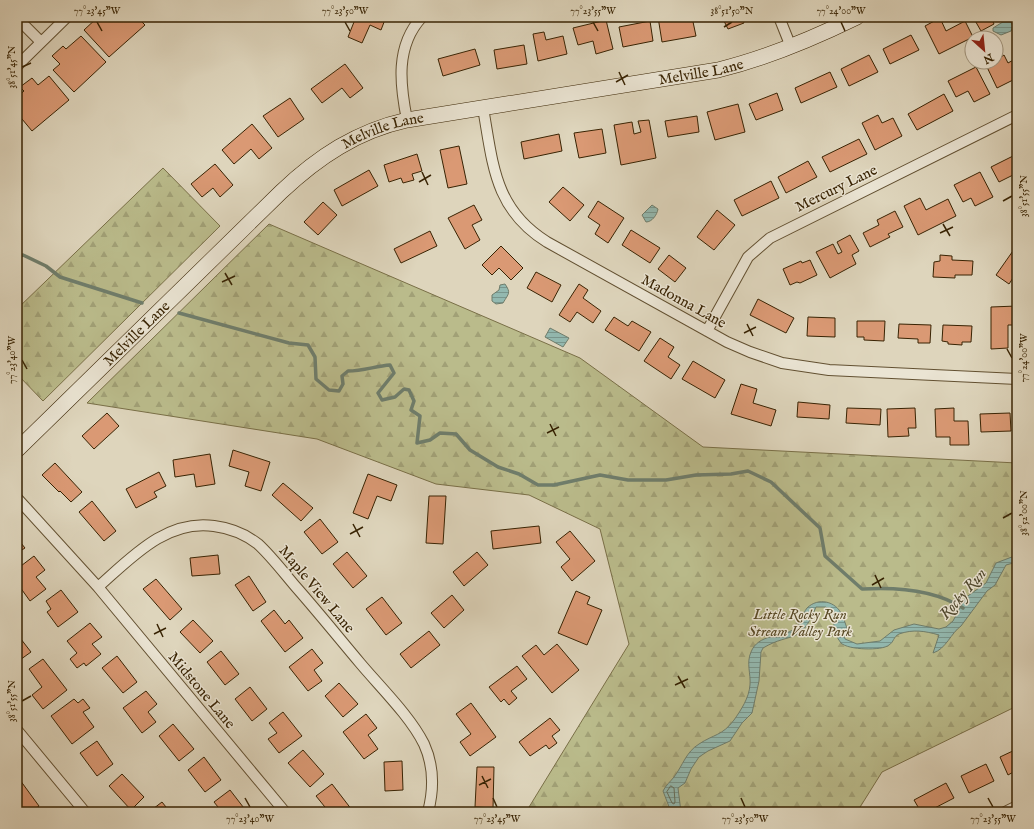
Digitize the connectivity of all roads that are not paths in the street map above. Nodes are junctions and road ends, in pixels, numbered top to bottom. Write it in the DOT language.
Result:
graph roads {
  1 [pos="67,17"];
  2 [pos="422,17"];
  3 [pos="780,17"];
  4 [pos="857,17"];
  5 [pos="17,18"];
  6 [pos="41,42"];
  7 [pos="792,47"];
  8 [pos="17,66"];
  9 [pos="483,108"];
  10 [pos="1017,115"];
  11 [pos="407,120"];
  12 [pos="707,331"];
  13 [pos="1017,379"];
  14 [pos="17,450"];
  15 [pos="17,498"];
  16 [pos="98,587"];
  17 [pos="17,730"];
  18 [pos="1017,806"];
  19 [pos="85,812"];
  20 [pos="285,812"];
  21 [pos="428,812"];
  22 [pos="1005,812"];
  1 -- 6 [label="street"];
  2 -- 11 [label="street"];
  3 -- 7 [label="street"];
  4 -- 7 [label="street, Melville Lane"];
  5 -- 6 [label="street"];
  6 -- 8 [label="street"];
  7 -- 9 [label="street, Melville Lane"];
  9 -- 11 [label="street, Melville Lane"];
  9 -- 12 [label="street, Madonna Lane"];
  10 -- 12 [label="street, Mercury Lane"];
  11 -- 14 [label="street, Melville Lane"];
  12 -- 13 [label="street, Madonna Lane"];
  15 -- 16 [label="street, Midstone Lane"];
  16 -- 20 [label="street, Midstone Lane"];
  16 -- 21 [label="street, Maple View Lane"];
  17 -- 19 [label="street"];
  18 -- 22 [label="street"];
}
